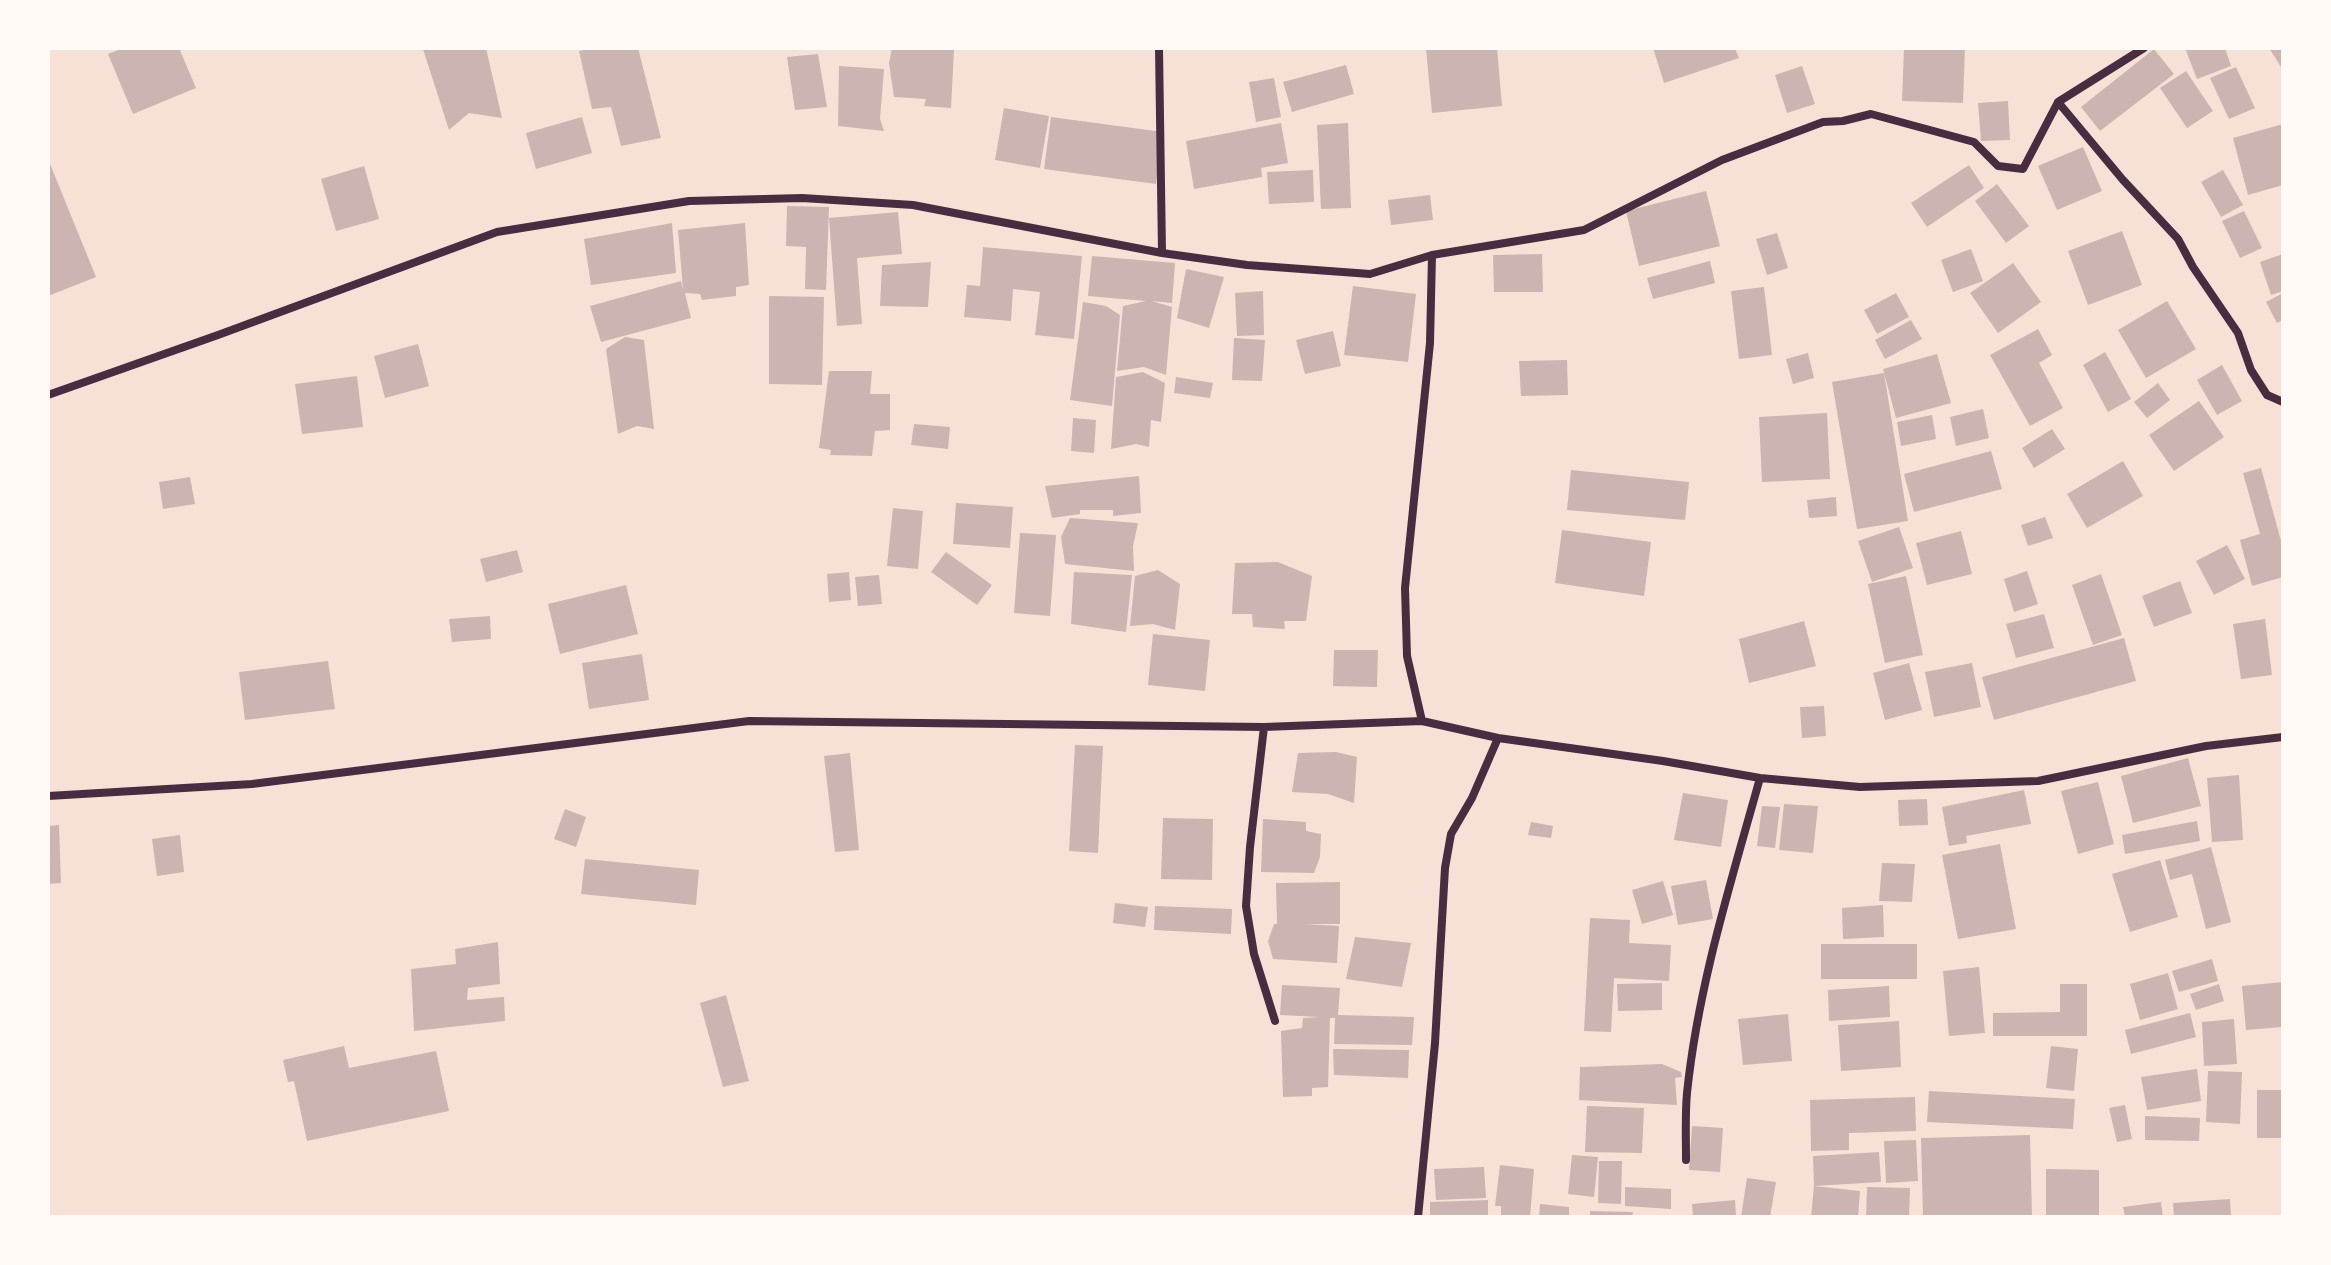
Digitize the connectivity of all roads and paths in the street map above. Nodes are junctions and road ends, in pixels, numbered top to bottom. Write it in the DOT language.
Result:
graph roads {
  1 [pos="1159,48"];
  2 [pos="2144,48"];
  3 [pos="2058,102"];
  4 [pos="1162,253"];
  5 [pos="1432,255"];
  6 [pos="48,395"];
  7 [pos="2283,402"];
  8 [pos="1422,721"];
  9 [pos="1264,727"];
  10 [pos="2283,737"];
  11 [pos="1498,738"];
  12 [pos="1760,778"];
  13 [pos="48,796"];
  14 [pos="1275,1021"];
  15 [pos="1686,1160"];
  16 [pos="1418,1217"];
  1 -- 4 [label="street"];
  2 -- 3 [label="street"];
  3 -- 5 [label="street"];
  3 -- 7 [label="street"];
  4 -- 5 [label="street"];
  4 -- 6 [label="street"];
  5 -- 8 [label="street"];
  8 -- 9 [label="street"];
  8 -- 11 [label="street"];
  9 -- 13 [label="street"];
  9 -- 14 [label="street"];
  10 -- 12 [label="street"];
  11 -- 12 [label="street"];
  11 -- 16 [label="street"];
  12 -- 15 [label="street"];
}
